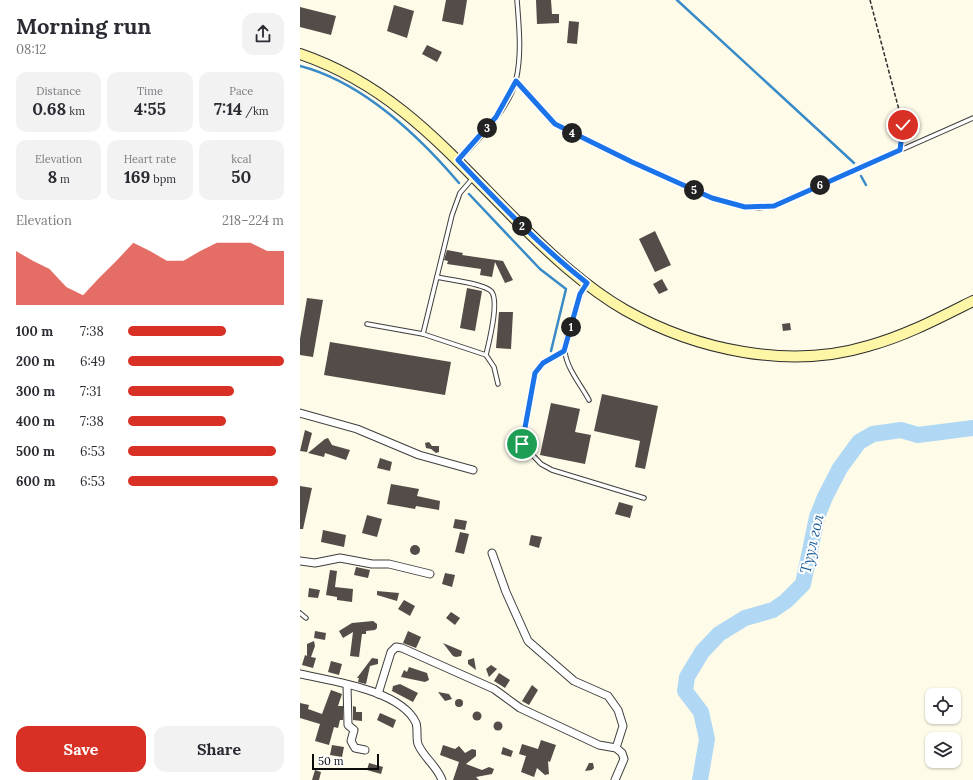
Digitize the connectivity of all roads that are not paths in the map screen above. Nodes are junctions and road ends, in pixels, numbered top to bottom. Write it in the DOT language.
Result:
graph roads {
  1 [pos="517,0"];
  2 [pos="300,54"];
  3 [pos="516,81"];
  4 [pos="973,118"];
  5 [pos="458,160"];
  6 [pos="474,177"];
  7 [pos="437,277"];
  8 [pos="587,283"];
  9 [pos="973,301"];
  10 [pos="367,324"];
  11 [pos="423,334"];
  12 [pos="564,351"];
  13 [pos="486,355"];
  14 [pos="498,384"];
  15 [pos="589,400"];
  16 [pos="300,413"];
  17 [pos="473,470"];
  18 [pos="644,498"];
  19 [pos="492,553"];
  20 [pos="300,561"];
  21 [pos="430,574"];
  22 [pos="300,613"];
  23 [pos="306,618"];
  24 [pos="300,674"];
  25 [pos="347,685"];
  26 [pos="378,694"];
  27 [pos="616,748"];
  28 [pos="365,750"];
  29 [pos="442,780"];
  30 [pos="614,780"];
  1 -- 3 [label="lane"];
  2 -- 5 [label="main road"];
  3 -- 4 [label="lane"];
  3 -- 5 [label="lane"];
  5 -- 6 [label="main road"];
  6 -- 7 [label="lane"];
  6 -- 8 [label="main road"];
  7 -- 11 [label="lane"];
  7 -- 13 [label="lane"];
  8 -- 9 [label="main road"];
  8 -- 12 [label="lane"];
  10 -- 11 [label="lane"];
  11 -- 13 [label="lane"];
  12 -- 15 [label="lane"];
  12 -- 18 [label="lane"];
  13 -- 14 [label="lane"];
  16 -- 17 [label="street"];
  19 -- 27 [label="street"];
  20 -- 21 [label="street"];
  22 -- 23 [label="lane"];
  24 -- 25 [label="street"];
  25 -- 26 [label="street"];
  25 -- 28 [label="street"];
  26 -- 27 [label="street"];
  26 -- 29 [label="street"];
  27 -- 30 [label="street"];
}
